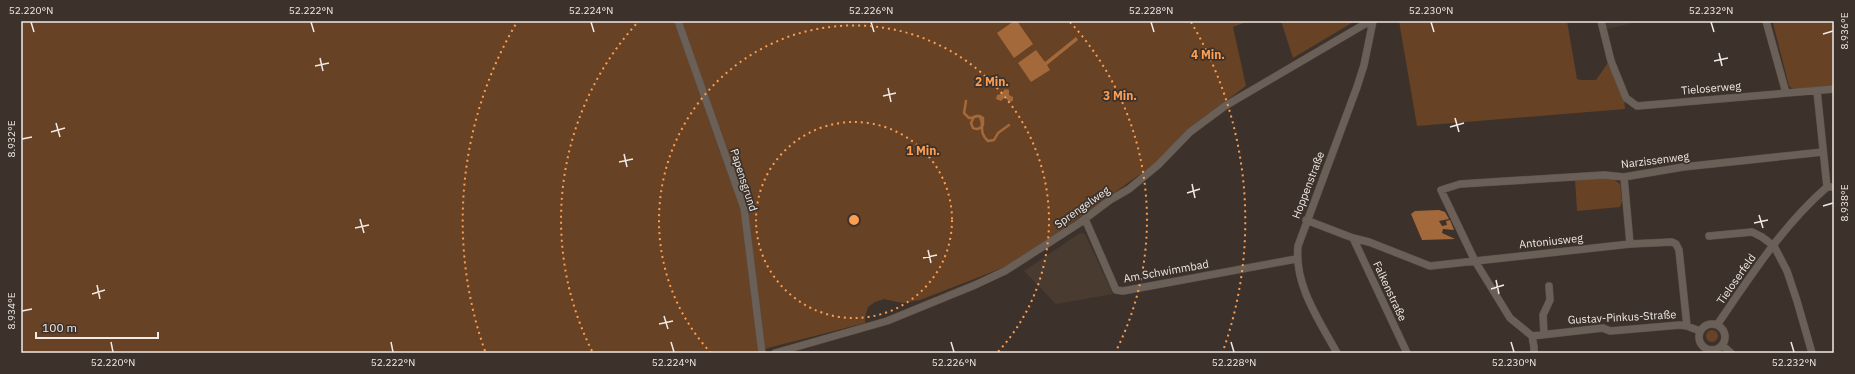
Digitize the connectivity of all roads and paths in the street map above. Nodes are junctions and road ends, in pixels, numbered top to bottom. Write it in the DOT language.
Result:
graph roads {
  1 [pos="678,21"];
  2 [pos="1370,21"];
  3 [pos="1373,21"];
  4 [pos="1601,21"];
  5 [pos="1766,21"];
  6 [pos="1834,90"];
  7 [pos="1817,91"];
  8 [pos="1786,93"];
  9 [pos="1823,152"];
  10 [pos="1624,177"];
  11 [pos="1831,187"];
  12 [pos="1085,219"];
  13 [pos="1306,220"];
  14 [pos="1710,236"];
  15 [pos="1353,238"];
  16 [pos="1630,244"];
  17 [pos="1774,246"];
  18 [pos="1296,259"];
  19 [pos="1475,261"];
  20 [pos="1549,286"];
  21 [pos="1717,325"];
  22 [pos="1687,326"];
  23 [pos="1700,331"];
  24 [pos="1544,334"];
  25 [pos="1532,336"];
  26 [pos="1722,345"];
  27 [pos="1705,351"];
  28 [pos="762,353"];
  29 [pos="775,353"];
  30 [pos="1337,353"];
  31 [pos="1407,353"];
  32 [pos="1534,353"];
  33 [pos="1731,353"];
  34 [pos="1812,353"];
  1 -- 28 [label="street, Papensgrund"];
  2 -- 12 [label="street, Sprengelweg"];
  3 -- 13 [label="street, Hoppenstraße"];
  4 -- 8 [label="street, Tieloserweg"];
  5 -- 8 [label="street"];
  6 -- 7 [label="street, Tieloserweg"];
  7 -- 8 [label="street, Tieloserweg"];
  7 -- 9 [label="street"];
  9 -- 10 [label="street, Narzissenweg"];
  9 -- 11 [label="street"];
  10 -- 16 [label="street"];
  10 -- 19 [label="street, Narzissenweg"];
  11 -- 17 [label="street, Tieloserfeld"];
  12 -- 18 [label="street, Am Schwimmbad"];
  12 -- 29 [label="street, Sprengelweg"];
  13 -- 15 [label="street, Falkenstraße"];
  13 -- 18 [label="street, Hoppenstraße"];
  14 -- 17 [label="street"];
  15 -- 19 [label="street, Falkenstraße"];
  15 -- 31 [label="street, Falkenstraße"];
  16 -- 19 [label="street, Antoniusweg"];
  16 -- 22 [label="street, Antoniusweg"];
  17 -- 21 [label="street, Tieloserfeld"];
  17 -- 34 [label="street"];
  18 -- 30 [label="street, Hoppenstraße"];
  19 -- 25 [label="street"];
  20 -- 24 [label="street"];
  21 -- 23 [label="street"];
  21 -- 26 [label="street"];
  22 -- 23 [label="street, Gustav-Pinkus-Straße"];
  22 -- 24 [label="street, Gustav-Pinkus-Straße"];
  23 -- 27 [label="street"];
  24 -- 25 [label="street, Gustav-Pinkus-Straße"];
  25 -- 32 [label="street"];
  26 -- 27 [label="street"];
  26 -- 33 [label="street"];
}
